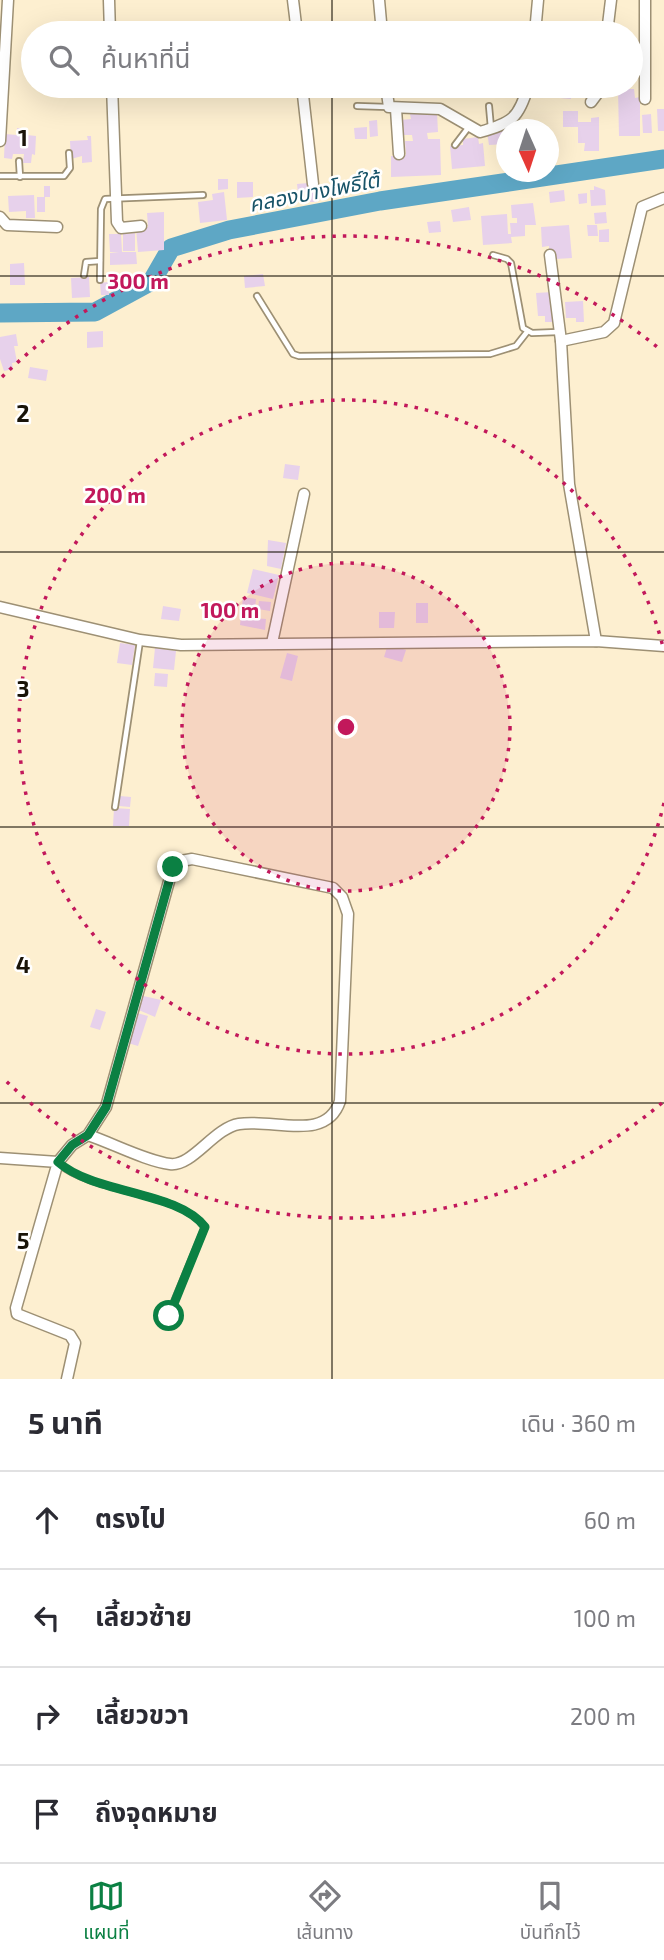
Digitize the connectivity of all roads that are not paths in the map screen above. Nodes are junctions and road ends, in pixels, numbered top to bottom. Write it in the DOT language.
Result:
graph roads {
  1 [pos="8,0"];
  2 [pos="108,0"];
  3 [pos="293,0"];
  4 [pos="379,0"];
  5 [pos="538,0"];
  6 [pos="611,0"];
  7 [pos="645,0"];
  8 [pos="109,21"];
  9 [pos="296,21"];
  10 [pos="381,21"];
  11 [pos="536,21"];
  12 [pos="608,21"];
  13 [pos="112,98"];
  14 [pos="303,98"];
  15 [pos="390,98"];
  16 [pos="525,98"];
  17 [pos="594,98"];
  18 [pos="645,99"];
  19 [pos="591,102"];
  20 [pos="357,106"];
  21 [pos="489,106"];
  22 [pos="393,108"];
  23 [pos="468,128"];
  24 [pos="491,128"];
  25 [pos="0,141"];
  26 [pos="455,145"];
  27 [pos="69,153"];
  28 [pos="399,154"];
  29 [pos="19,162"];
  30 [pos="0,176"];
  31 [pos="20,177"];
  32 [pos="313,184"];
  33 [pos="203,195"];
  34 [pos="664,198"];
  35 [pos="116,199"];
  36 [pos="0,217"];
  37 [pos="141,226"];
  38 [pos="57,227"];
  39 [pos="493,255"];
  40 [pos="550,255"];
  41 [pos="100,261"];
  42 [pos="84,275"];
  43 [pos="100,280"];
  44 [pos="257,296"];
  45 [pos="527,332"];
  46 [pos="560,337"];
  47 [pos="304,494"];
  48 [pos="0,607"];
  49 [pos="141,640"];
  50 [pos="596,641"];
  51 [pos="272,643"];
  52 [pos="664,646"];
  53 [pos="116,807"];
  54 [pos="88,1135"];
  55 [pos="0,1158"];
  56 [pos="58,1162"];
  57 [pos="169,1316"];
  58 [pos="67,1379"];
  1 -- 25 [label="street"];
  2 -- 8 [label="street"];
  3 -- 9 [label="street"];
  4 -- 10 [label="street"];
  5 -- 11 [label="street"];
  6 -- 12 [label="street"];
  7 -- 18 [label="street"];
  13 -- 35 [label="street"];
  14 -- 32 [label="street"];
  15 -- 22 [label="street"];
  16 -- 24 [label="street"];
  17 -- 19 [label="street"];
  20 -- 22 [label="lane"];
  21 -- 24 [label="lane"];
  22 -- 23 [label="street"];
  22 -- 28 [label="street"];
  23 -- 24 [label="street"];
  23 -- 26 [label="lane"];
  27 -- 31 [label="lane"];
  29 -- 31 [label="lane"];
  30 -- 31 [label="lane"];
  33 -- 35 [label="lane"];
  34 -- 46 [label="street"];
  35 -- 37 [label="street"];
  35 -- 41 [label="lane"];
  36 -- 38 [label="street"];
  39 -- 45 [label="lane"];
  40 -- 46 [label="street"];
  41 -- 42 [label="lane"];
  41 -- 43 [label="lane"];
  44 -- 45 [label="lane"];
  45 -- 46 [label="lane"];
  46 -- 50 [label="street"];
  47 -- 51 [label="street"];
  48 -- 49 [label="street"];
  49 -- 51 [label="street"];
  49 -- 53 [label="lane"];
  50 -- 51 [label="street"];
  50 -- 52 [label="street"];
  54 -- 54 [label="street"];
  54 -- 56 [label="street"];
  55 -- 56 [label="street"];
  56 -- 57 [label="lane"];
  56 -- 58 [label="street"];
}
